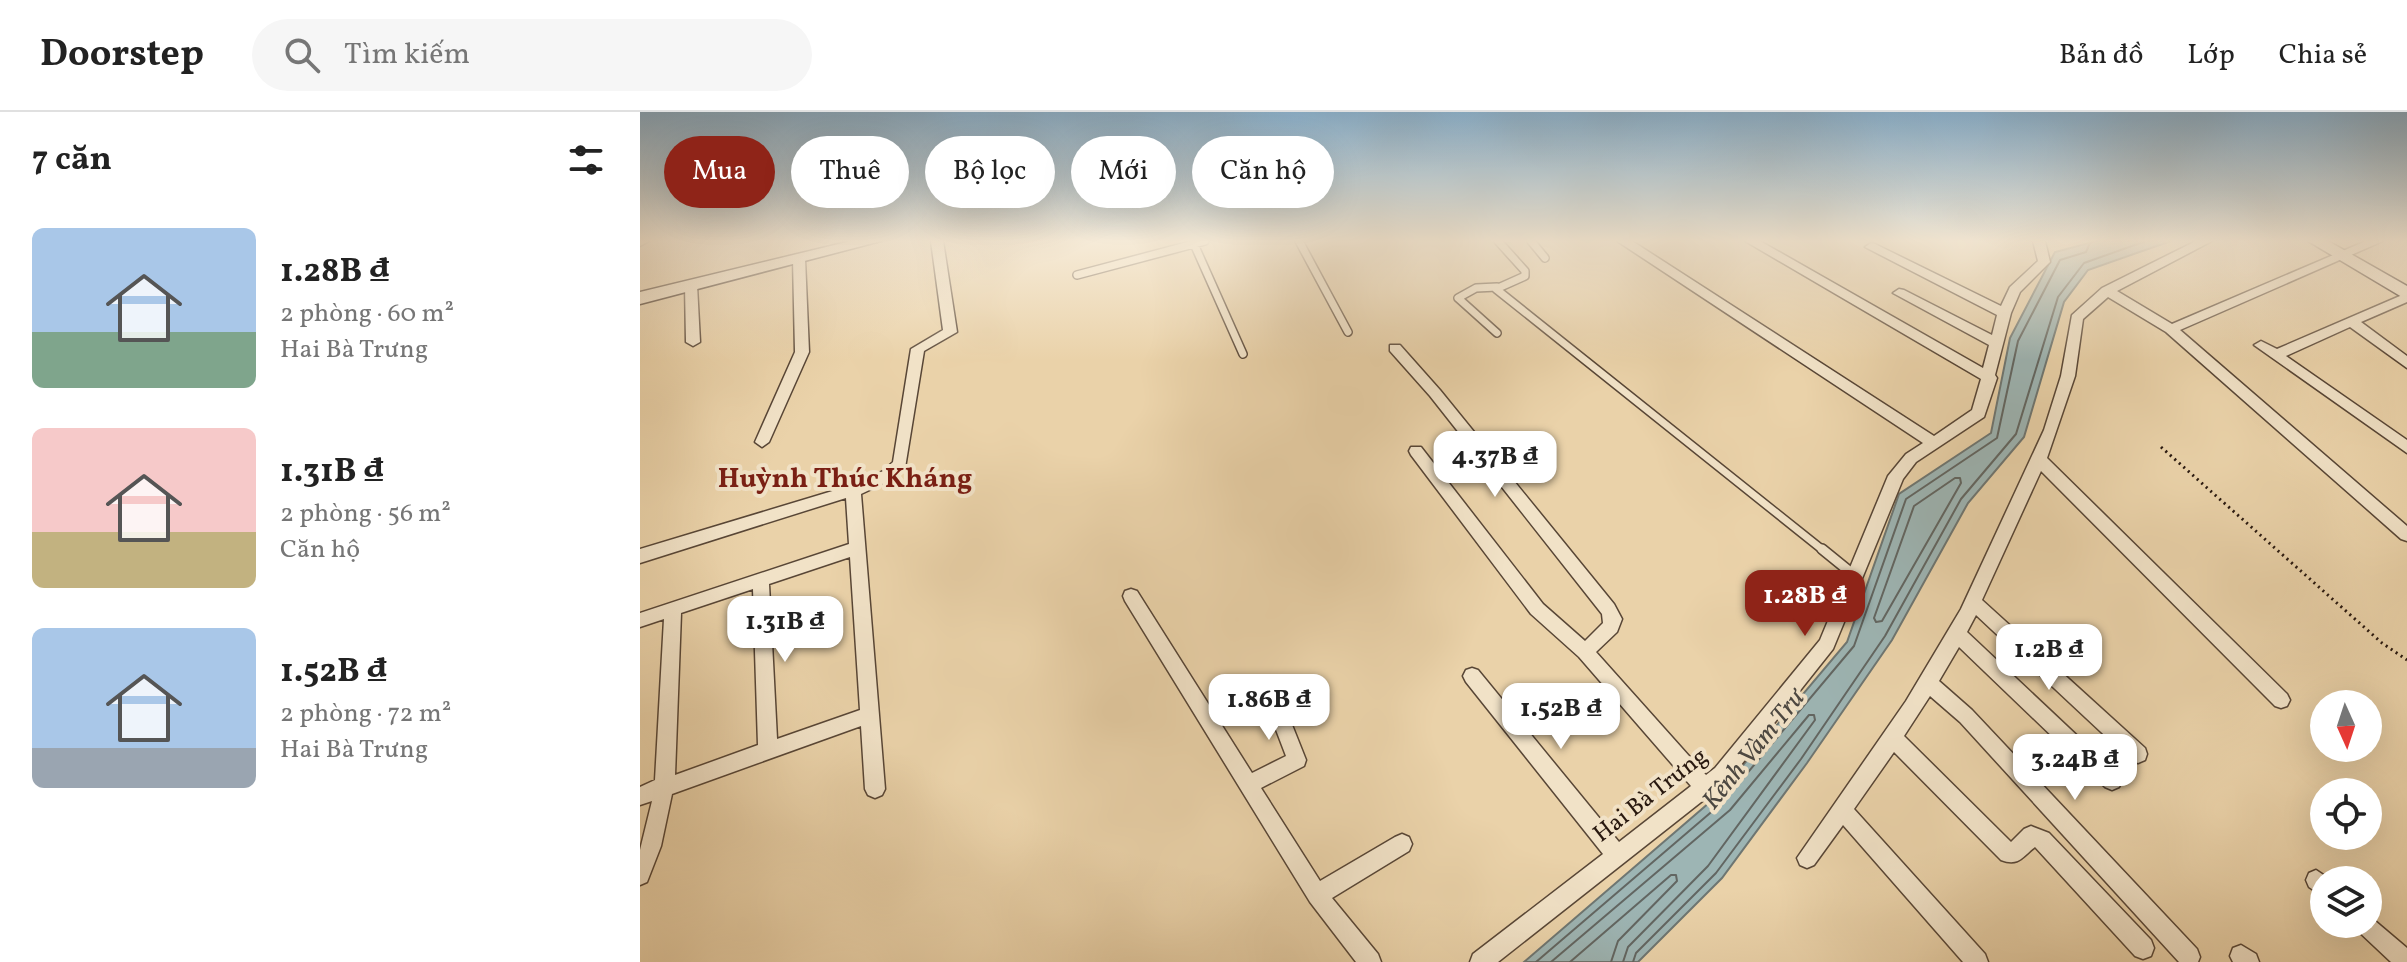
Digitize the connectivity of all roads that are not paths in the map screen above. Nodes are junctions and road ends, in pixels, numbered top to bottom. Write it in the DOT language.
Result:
graph roads {
  1 [pos="709,281"];
  2 [pos="800,281"];
  3 [pos="943,281"];
  4 [pos="1210,281"];
  5 [pos="1320,281"];
  6 [pos="1513,281"];
  7 [pos="1684,281"];
  8 [pos="1820,281"];
  9 [pos="1939,281"];
  10 [pos="2025,281"];
  11 [pos="2127,281"];
  12 [pos="2281,281"];
  13 [pos="2382,281"];
  14 [pos="691,285"];
  15 [pos="1497,287"];
  16 [pos="2107,291"];
  17 [pos="1899,293"];
  18 [pos="2407,296"];
  19 [pos="640,298"];
  20 [pos="2004,313"];
  21 [pos="2352,322"];
  22 [pos="2171,329"];
  23 [pos="1348,332"];
  24 [pos="1497,333"];
  25 [pos="693,342"];
  26 [pos="1996,343"];
  27 [pos="2261,345"];
  28 [pos="1395,348"];
  29 [pos="1243,354"];
  30 [pos="2276,355"];
  31 [pos="2407,363"];
  32 [pos="1990,378"];
  33 [pos="762,442"];
  34 [pos="1932,442"];
  35 [pos="2407,448"];
  36 [pos="1416,451"];
  37 [pos="2040,460"];
  38 [pos="853,490"];
  39 [pos="2407,535"];
  40 [pos="857,548"];
  41 [pos="640,556"];
  42 [pos="1854,575"];
  43 [pos="761,579"];
  44 [pos="1131,596"];
  45 [pos="1973,602"];
  46 [pos="673,608"];
  47 [pos="640,620"];
  48 [pos="1956,633"];
  49 [pos="1585,652"];
  50 [pos="1472,676"];
  51 [pos="1927,682"];
  52 [pos="1271,693"];
  53 [pos="2281,700"];
  54 [pos="868,715"];
  55 [pos="1891,736"];
  56 [pos="768,751"];
  57 [pos="2138,754"];
  58 [pos="2112,781"];
  59 [pos="1249,784"];
  60 [pos="664,788"];
  61 [pos="1705,788"];
  62 [pos="875,789"];
  63 [pos="640,796"];
  64 [pos="1842,810"];
  65 [pos="1402,844"];
  66 [pos="1616,855"];
  67 [pos="1807,858"];
  68 [pos="640,875"];
  69 [pos="1317,895"];
  70 [pos="2380,938"];
  71 [pos="2143,948"];
  72 [pos="2189,957"];
  73 [pos="1370,962"];
  74 [pos="1481,962"];
  75 [pos="1977,962"];
  76 [pos="2407,962"];
  1 -- 14 [label="main road"];
  2 -- 33 [label="street"];
  3 -- 38 [label="street"];
  4 -- 29 [label="lane"];
  5 -- 23 [label="lane"];
  6 -- 15 [label="lane"];
  7 -- 34 [label="street"];
  8 -- 32 [label="street"];
  9 -- 20 [label="street"];
  10 -- 20 [label="street, Hai Bà Trưng"];
  11 -- 16 [label="street"];
  12 -- 22 [label="street"];
  13 -- 18 [label="main road"];
  14 -- 19 [label="main road"];
  14 -- 25 [label="street"];
  15 -- 24 [label="lane"];
  15 -- 42 [label="lane"];
  16 -- 22 [label="street"];
  16 -- 37 [label="street"];
  17 -- 26 [label="street"];
  18 -- 21 [label="street"];
  20 -- 26 [label="street, Hai Bà Trưng"];
  21 -- 30 [label="street"];
  21 -- 31 [label="street"];
  22 -- 39 [label="street"];
  26 -- 32 [label="street, Hai Bà Trưng"];
  27 -- 30 [label="street"];
  28 -- 49 [label="street"];
  30 -- 35 [label="street"];
  32 -- 34 [label="street, Hai Bà Trưng"];
  34 -- 42 [label="street, Hai Bà Trưng"];
  36 -- 49 [label="street"];
  37 -- 45 [label="street"];
  37 -- 53 [label="street"];
  38 -- 40 [label="street"];
  38 -- 41 [label="street"];
  40 -- 43 [label="street"];
  40 -- 54 [label="street"];
  42 -- 61 [label="street, Hai Bà Trưng"];
  43 -- 46 [label="street"];
  43 -- 56 [label="street"];
  44 -- 59 [label="street"];
  45 -- 48 [label="street"];
  45 -- 57 [label="street"];
  46 -- 47 [label="street"];
  46 -- 60 [label="street"];
  48 -- 51 [label="street"];
  48 -- 58 [label="street"];
  49 -- 61 [label="street"];
  50 -- 66 [label="street"];
  51 -- 55 [label="street"];
  51 -- 72 [label="street"];
  52 -- 59 [label="street"];
  54 -- 56 [label="street"];
  54 -- 62 [label="street"];
  55 -- 64 [label="street"];
  55 -- 71 [label="street"];
  56 -- 60 [label="street"];
  59 -- 69 [label="street"];
  60 -- 63 [label="street"];
  60 -- 68 [label="street"];
  61 -- 66 [label="street, Hai Bà Trưng"];
  64 -- 67 [label="street"];
  64 -- 75 [label="street"];
  65 -- 69 [label="street"];
  66 -- 74 [label="street, Hai Bà Trưng"];
  69 -- 73 [label="street"];
  70 -- 76 [label="street"];
}
